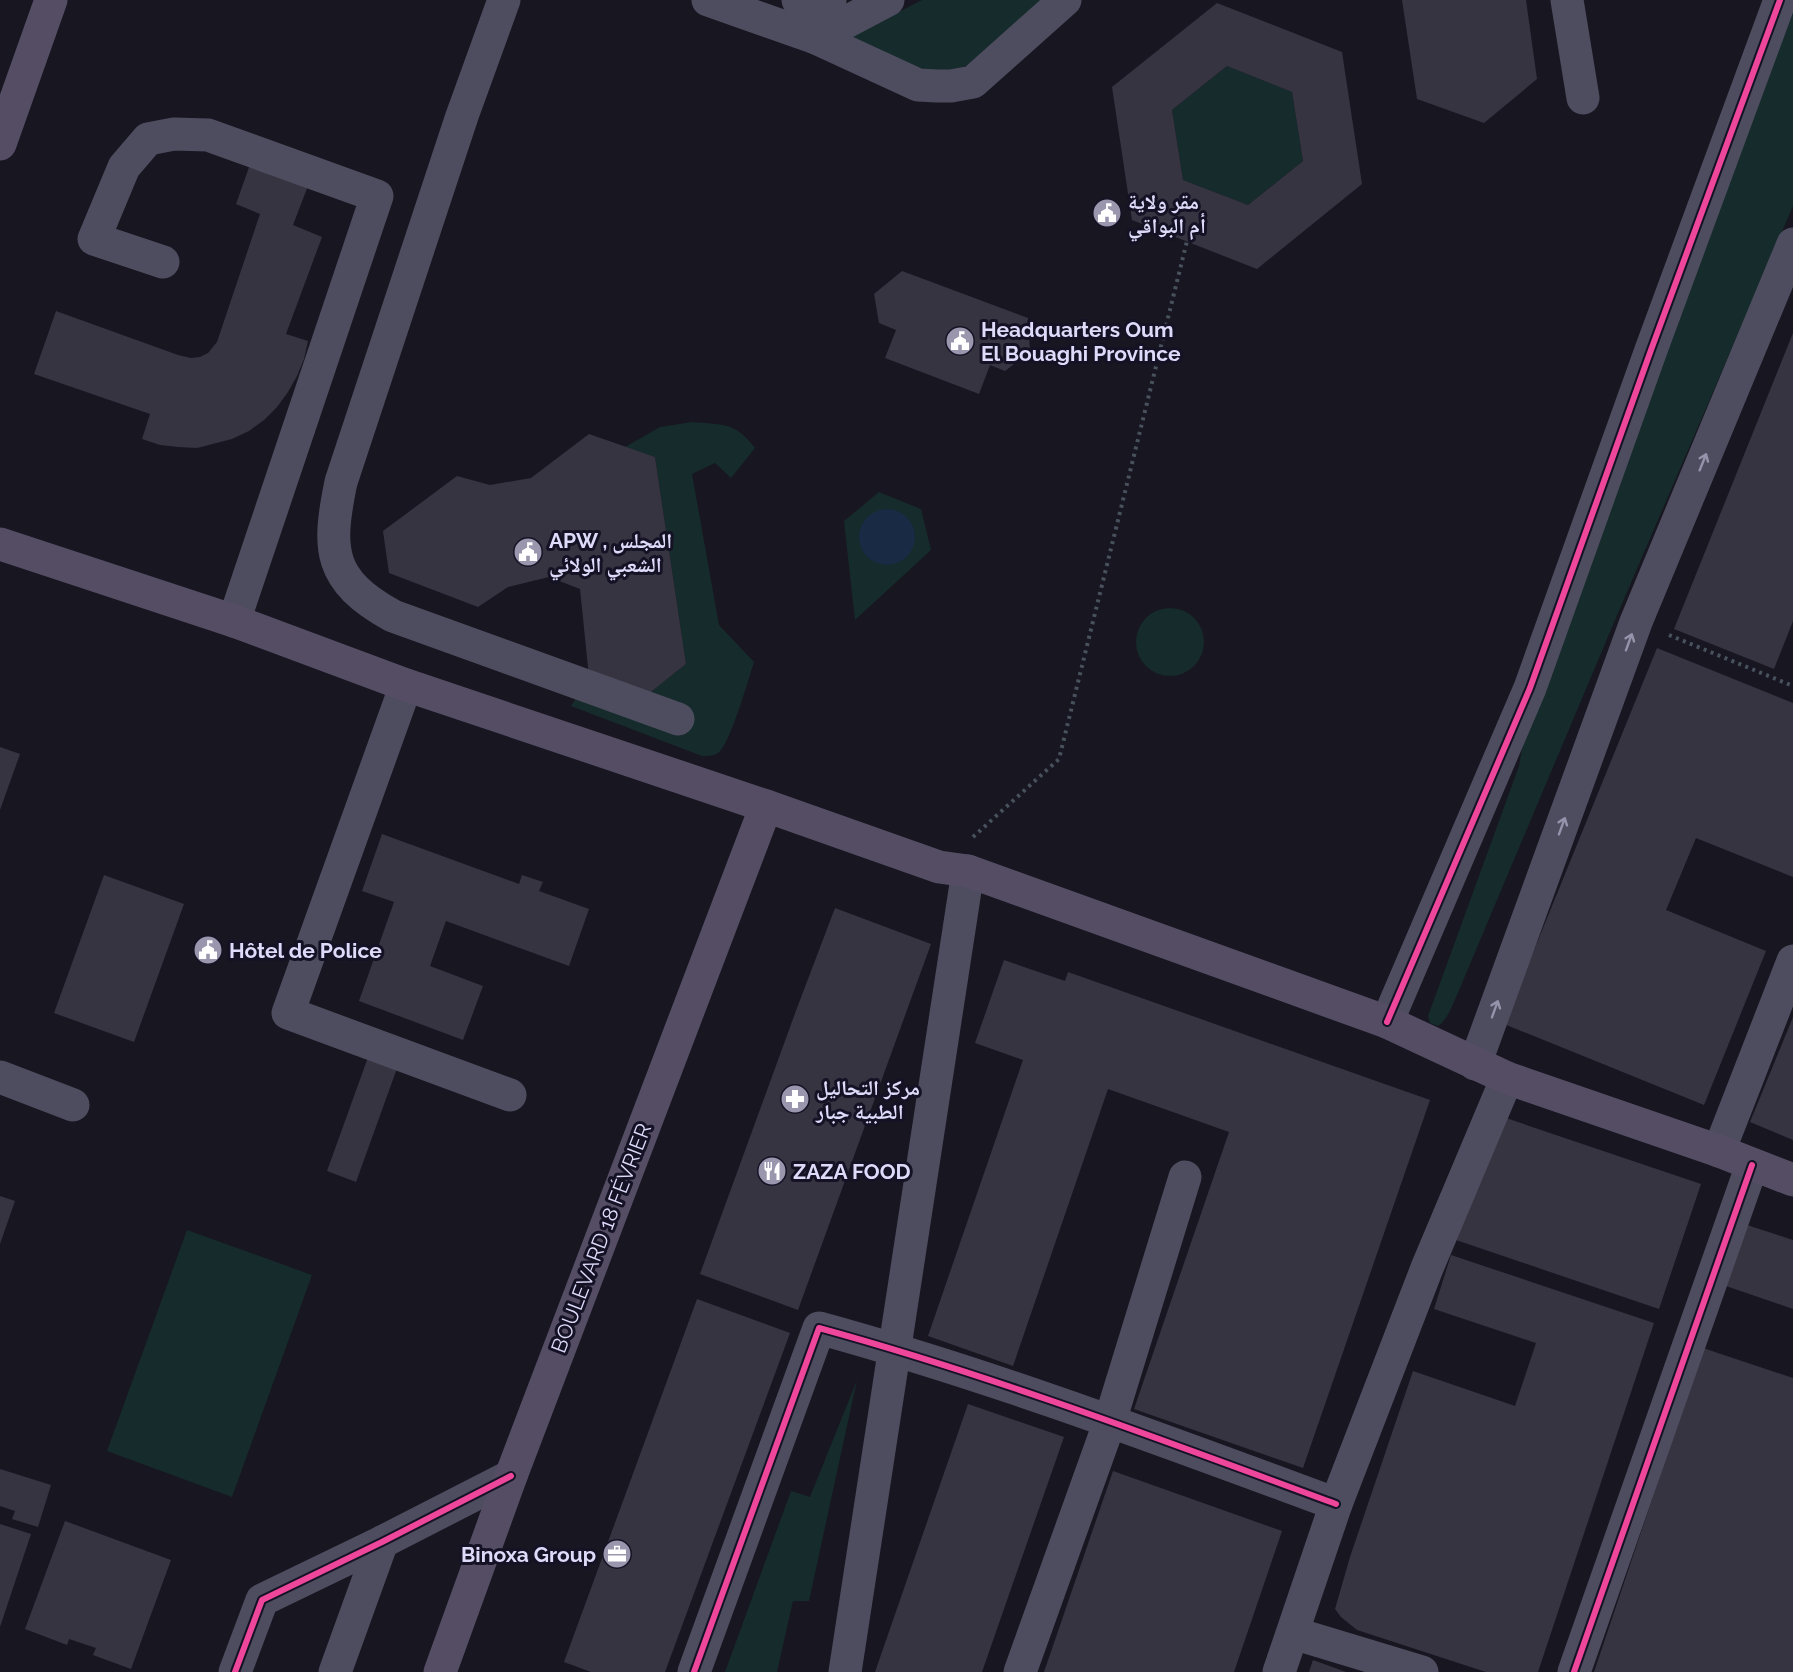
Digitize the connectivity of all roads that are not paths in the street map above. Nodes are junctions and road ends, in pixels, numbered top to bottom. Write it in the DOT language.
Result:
graph roads {
  1 [pos="51,0"];
  2 [pos="504,0"];
  3 [pos="708,0"];
  4 [pos="798,0"];
  5 [pos="830,0"];
  6 [pos="888,0"];
  7 [pos="1065,0"];
  8 [pos="1567,0"];
  9 [pos="1780,0"];
  10 [pos="816,38"];
  11 [pos="1583,98"];
  12 [pos="0,144"];
  13 [pos="1793,244"];
  14 [pos="163,262"];
  15 [pos="0,544"];
  16 [pos="234,621"];
  17 [pos="406,685"];
  18 [pos="678,719"];
  19 [pos="766,806"];
  20 [pos="954,869"];
  21 [pos="1793,962"];
  22 [pos="1387,1022"];
  23 [pos="1475,1064"];
  24 [pos="0,1077"];
  25 [pos="1507,1078"];
  26 [pos="510,1095"];
  27 [pos="73,1105"];
  28 [pos="1719,1151"];
  29 [pos="1752,1165"];
  30 [pos="1185,1177"];
  31 [pos="1793,1180"];
  32 [pos="894,1348"];
  33 [pos="1110,1421"];
  34 [pos="511,1476"];
  35 [pos="1336,1504"];
  36 [pos="382,1542"];
  37 [pos="1293,1632"];
  38 [pos="235,1672"];
  39 [pos="335,1672"];
  40 [pos="440,1672"];
  41 [pos="694,1672"];
  42 [pos="845,1672"];
  43 [pos="1020,1672"];
  44 [pos="1279,1672"];
  45 [pos="1422,1672"];
  46 [pos="1574,1672"];
  1 -- 12 [label="main road"];
  2 -- 18 [label="street"];
  3 -- 10 [label="street"];
  4 -- 10 [label="street"];
  5 -- 10 [label="street"];
  6 -- 10 [label="street"];
  7 -- 10 [label="street"];
  8 -- 11 [label="street"];
  9 -- 22 [label="street"];
  23 -- 13 [label="street, one-way"];
  14 -- 16 [label="street"];
  15 -- 16 [label="main road"];
  16 -- 17 [label="main road"];
  17 -- 19 [label="main road"];
  17 -- 26 [label="street"];
  19 -- 20 [label="main road"];
  19 -- 34 [label="main road, BOULEVARD 18 FÉVRIER"];
  20 -- 22 [label="main road"];
  20 -- 32 [label="street"];
  21 -- 28 [label="street"];
  22 -- 23 [label="main road"];
  23 -- 25 [label="main road"];
  24 -- 27 [label="street"];
  25 -- 28 [label="main road"];
  25 -- 35 [label="street"];
  28 -- 29 [label="main road"];
  29 -- 31 [label="main road"];
  29 -- 46 [label="street"];
  30 -- 33 [label="street"];
  32 -- 33 [label="street"];
  32 -- 41 [label="street"];
  32 -- 42 [label="street"];
  33 -- 35 [label="street"];
  33 -- 43 [label="street"];
  34 -- 36 [label="street"];
  34 -- 40 [label="main road, BOULEVARD 18 FÉVRIER"];
  35 -- 37 [label="street"];
  36 -- 38 [label="street"];
  36 -- 39 [label="street"];
  37 -- 44 [label="street"];
  37 -- 45 [label="street"];
}
